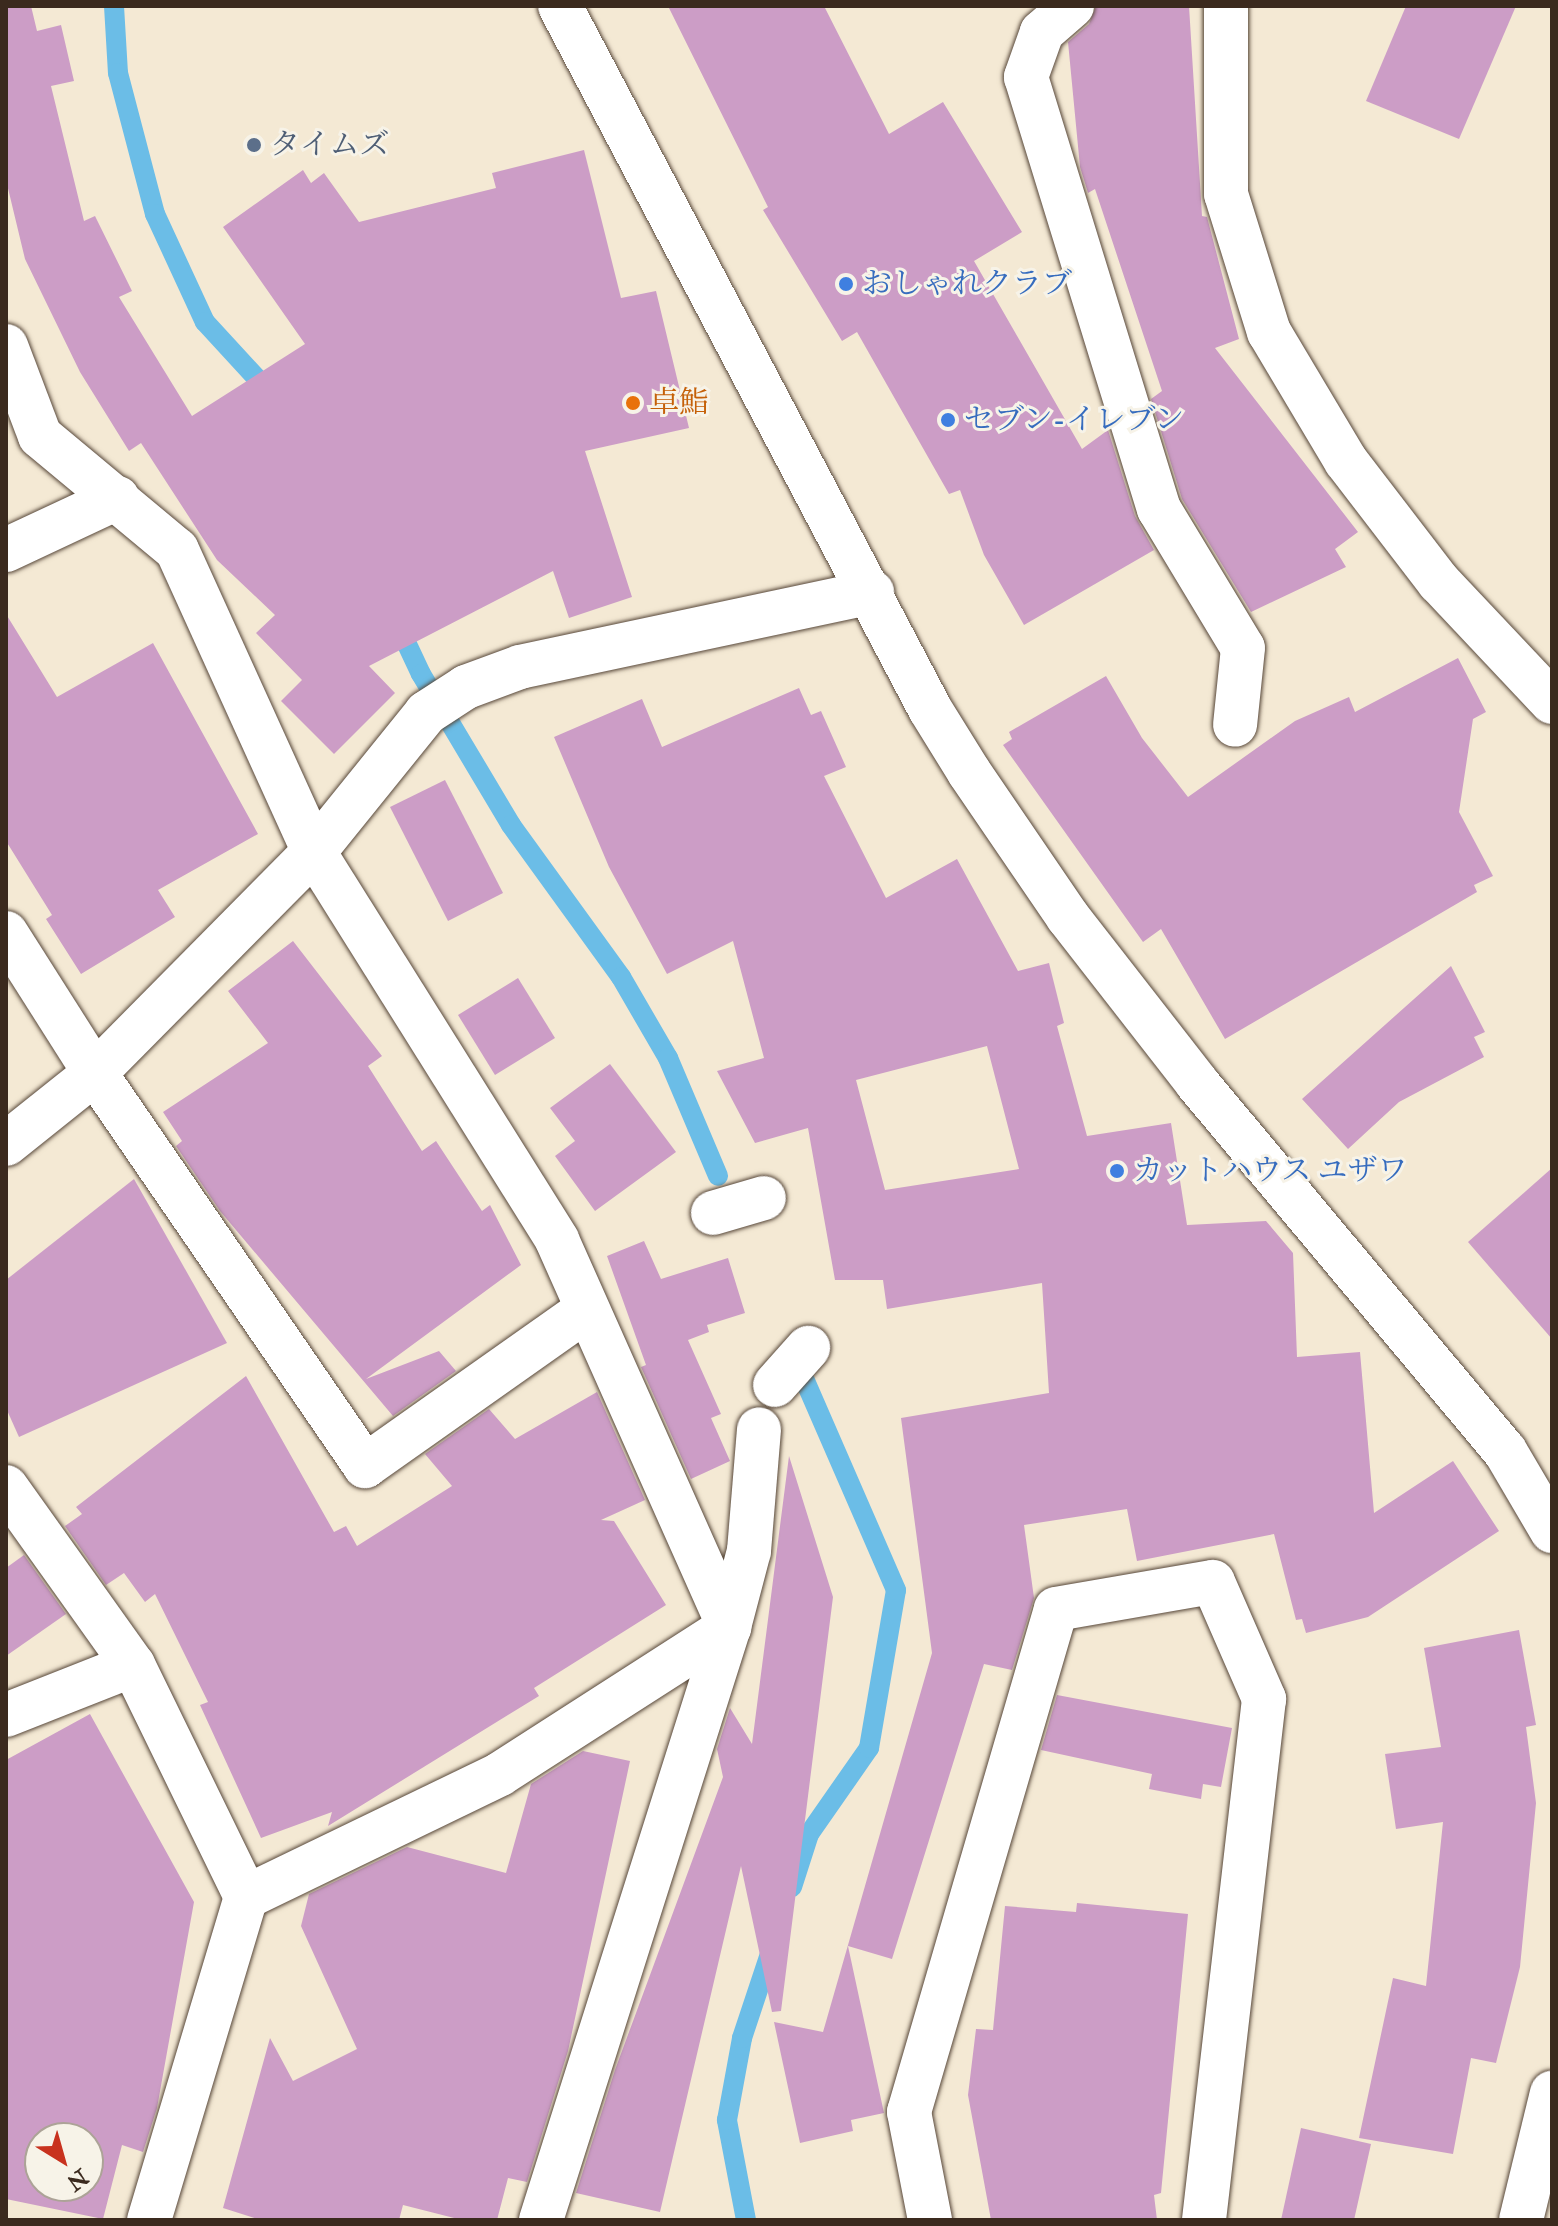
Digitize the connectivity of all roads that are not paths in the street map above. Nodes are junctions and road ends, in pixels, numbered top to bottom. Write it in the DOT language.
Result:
graph roads {
  1 [pos="560,6"];
  2 [pos="1072,6"];
  3 [pos="1226,6"];
  4 [pos="6,346"];
  5 [pos="117,498"];
  6 [pos="6,550"];
  7 [pos="872,592"];
  8 [pos="1552,702"];
  9 [pos="1235,725"];
  10 [pos="314,852"];
  11 [pos="6,933"];
  12 [pos="95,1073"];
  13 [pos="6,1144"];
  14 [pos="764,1198"];
  15 [pos="713,1213"];
  16 [pos="585,1311"];
  17 [pos="808,1348"];
  18 [pos="775,1385"];
  19 [pos="759,1429"];
  20 [pos="6,1487"];
  21 [pos="1552,1531"];
  22 [pos="729,1627"];
  23 [pos="133,1665"];
  24 [pos="6,1715"];
  25 [pos="246,1897"];
  26 [pos="1552,2093"];
  27 [pos="149,2220"];
  28 [pos="541,2220"];
  29 [pos="930,2220"];
  30 [pos="1204,2220"];
  31 [pos="1521,2220"];
  1 -- 7 [label="street"];
  2 -- 9 [label="street"];
  3 -- 8 [label="street"];
  4 -- 5 [label="street"];
  5 -- 6 [label="street"];
  5 -- 10 [label="street"];
  7 -- 10 [label="street"];
  7 -- 21 [label="street"];
  10 -- 12 [label="street"];
  10 -- 16 [label="street"];
  11 -- 12 [label="street"];
  12 -- 13 [label="street"];
  12 -- 16 [label="street"];
  14 -- 15 [label="street"];
  16 -- 22 [label="street"];
  17 -- 18 [label="street"];
  19 -- 22 [label="street"];
  20 -- 23 [label="street"];
  22 -- 25 [label="street"];
  22 -- 28 [label="street"];
  23 -- 24 [label="street"];
  23 -- 25 [label="street"];
  25 -- 27 [label="street"];
  26 -- 31 [label="street"];
  29 -- 30 [label="street"];
}
